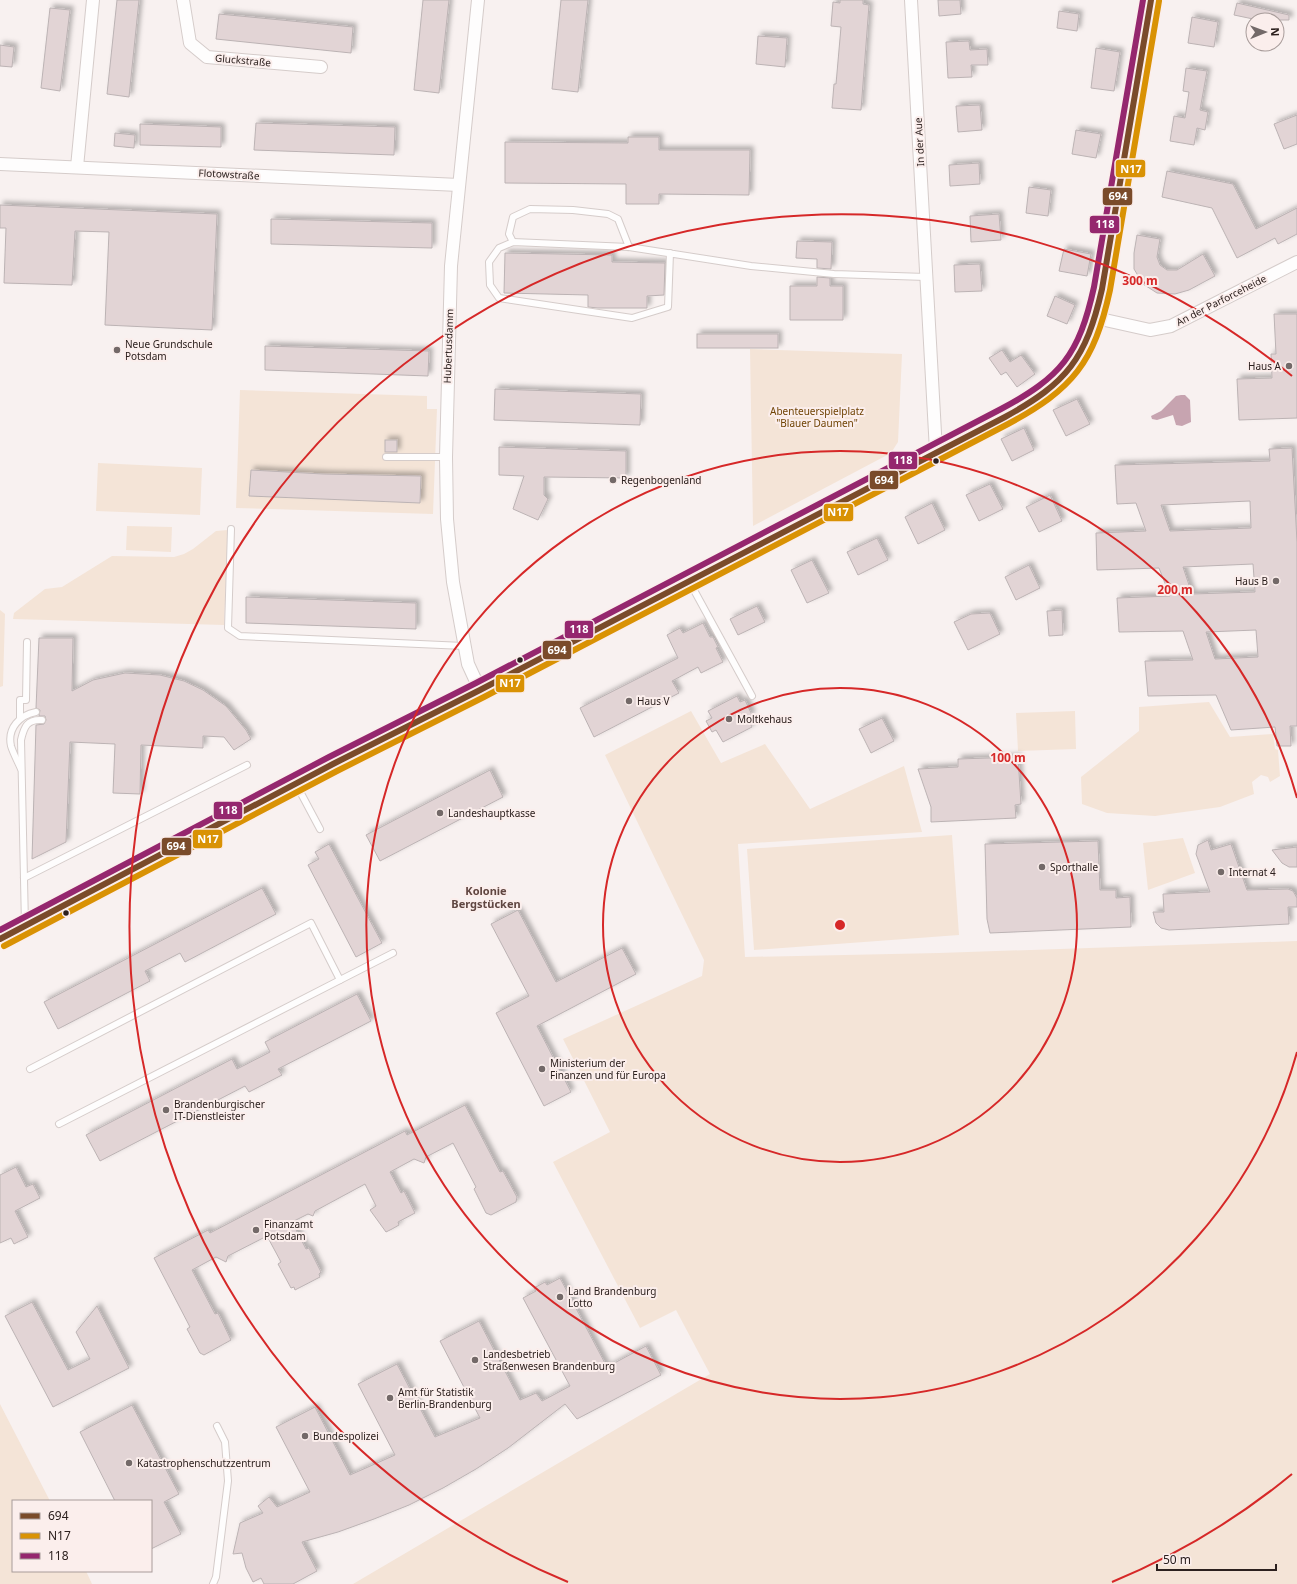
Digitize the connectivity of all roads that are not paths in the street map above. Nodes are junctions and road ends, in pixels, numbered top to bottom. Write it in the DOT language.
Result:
graph roads {
  1 [pos="93,0"];
  2 [pos="183,0"];
  3 [pos="478,0"];
  4 [pos="911,0"];
  5 [pos="1151,0"];
  6 [pos="321,67"];
  7 [pos="0,164"];
  8 [pos="77,167"];
  9 [pos="459,185"];
  10 [pos="513,242"];
  11 [pos="629,247"];
  12 [pos="670,253"];
  13 [pos="1297,262"];
  14 [pos="926,277"];
  15 [pos="1096,318"];
  16 [pos="936,451"];
  17 [pos="386,457"];
  18 [pos="446,457"];
  19 [pos="232,529"];
  20 [pos="689,581"];
  21 [pos="27,642"];
  22 [pos="464,646"];
  23 [pos="480,690"];
  24 [pos="752,696"];
  25 [pos="36,712"];
  26 [pos="20,718"];
  27 [pos="42,720"];
  28 [pos="247,765"];
  29 [pos="22,772"];
  30 [pos="296,784"];
  31 [pos="320,829"];
  32 [pos="24,878"];
  33 [pos="25,926"];
  34 [pos="0,939"];
  35 [pos="393,952"];
  36 [pos="340,980"];
  37 [pos="30,1069"];
  38 [pos="59,1124"];
  39 [pos="216,1426"];
  40 [pos="213,1584"];
  1 -- 8 [label="street"];
  2 -- 6 [label="street, Gluckstraße"];
  3 -- 9 [label="street, Hubertusdamm"];
  4 -- 14 [label="street, In der Aue"];
  5 -- 15 [label="street"];
  7 -- 8 [label="street, Flotowstraße"];
  8 -- 9 [label="street, Flotowstraße"];
  9 -- 18 [label="street, Hubertusdamm"];
  10 -- 11 [label="lane"];
  10 -- 11 [label="lane"];
  10 -- 12 [label="lane"];
  11 -- 12 [label="lane"];
  12 -- 14 [label="lane"];
  13 -- 15 [label="street, An der Parforceheide"];
  14 -- 16 [label="street, In der Aue"];
  15 -- 16 [label="street"];
  16 -- 20 [label="street"];
  17 -- 18 [label="lane"];
  18 -- 22 [label="street, Hubertusdamm"];
  19 -- 22 [label="lane"];
  20 -- 23 [label="street"];
  20 -- 24 [label="lane"];
  21 -- 26 [label="lane"];
  22 -- 23 [label="street, Hubertusdamm"];
  23 -- 30 [label="street"];
  25 -- 26 [label="lane"];
  26 -- 29 [label="lane"];
  27 -- 29 [label="lane"];
  28 -- 32 [label="lane"];
  29 -- 32 [label="lane"];
  30 -- 31 [label="lane"];
  30 -- 33 [label="street"];
  32 -- 33 [label="lane"];
  33 -- 34 [label="street"];
  35 -- 36 [label="lane"];
  36 -- 37 [label="lane"];
  36 -- 38 [label="lane"];
  39 -- 40 [label="lane"];
}
